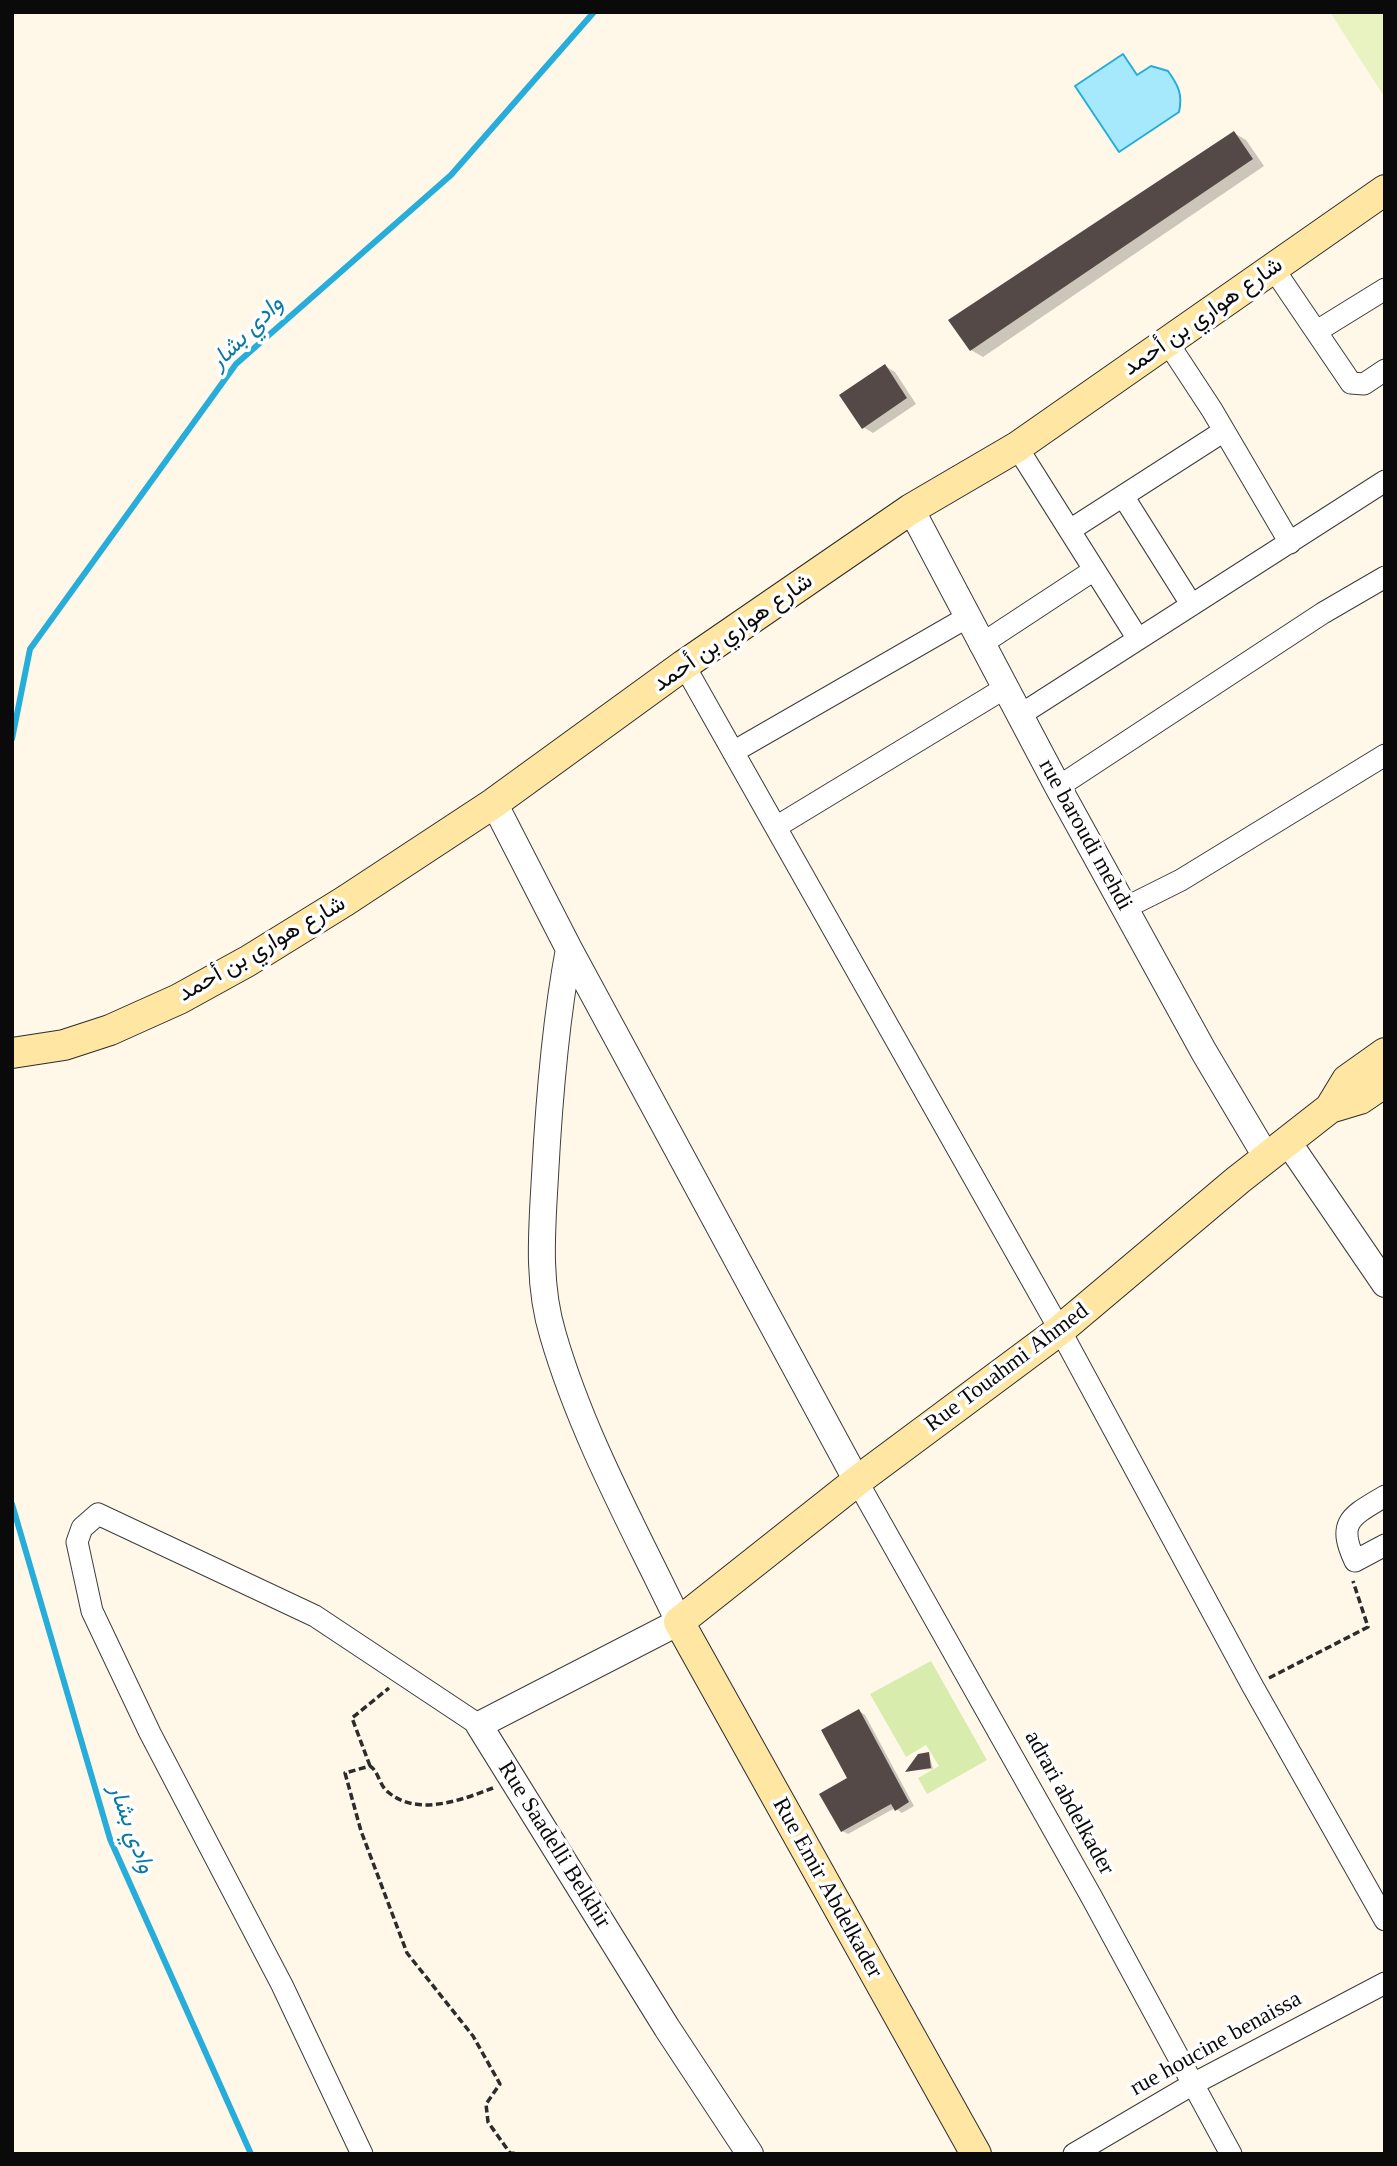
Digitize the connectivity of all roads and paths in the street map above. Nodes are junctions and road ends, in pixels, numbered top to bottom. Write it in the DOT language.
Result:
graph roads {
  1 [pos="1385,190"];
  2 [pos="1273,268"];
  3 [pos="1383,294"];
  4 [pos="1317,331"];
  5 [pos="1168,342"];
  6 [pos="1385,370"];
  7 [pos="1224,431"];
  8 [pos="1017,447"];
  9 [pos="1385,481"];
  10 [pos="1123,496"];
  11 [pos="911,509"];
  12 [pos="1070,530"];
  13 [pos="1290,543"];
  14 [pos="1094,570"];
  15 [pos="1385,577"];
  16 [pos="1191,604"];
  17 [pos="966,618"];
  18 [pos="1138,639"];
  19 [pos="980,645"];
  20 [pos="684,666"];
  21 [pos="1004,688"];
  22 [pos="1020,715"];
  23 [pos="733,752"];
  24 [pos="1385,755"];
  25 [pos="1058,788"];
  26 [pos="494,803"];
  27 [pos="776,827"];
  28 [pos="1125,908"];
  29 [pos="569,949"];
  30 [pos="12,1053"];
  31 [pos="1385,1053"];
  32 [pos="1385,1082"];
  33 [pos="1330,1108"];
  34 [pos="1278,1150"];
  35 [pos="1385,1284"];
  36 [pos="1060,1330"];
  37 [pos="857,1481"];
  38 [pos="1385,1496"];
  39 [pos="1385,1545"];
  40 [pos="1355,1561"];
  41 [pos="679,1622"];
  42 [pos="407,1675"];
  43 [pos="1252,1685"];
  44 [pos="480,1726"];
  45 [pos="370,1766"];
  46 [pos="513,1780"];
  47 [pos="1385,1920"];
  48 [pos="1385,1983"];
  49 [pos="1193,2084"];
  50 [pos="362,2154"];
  51 [pos="521,2154"];
  52 [pos="750,2154"];
  53 [pos="976,2154"];
  54 [pos="1074,2154"];
  55 [pos="1231,2154"];
  1 -- 2 [label="main road, شارع هواري بن أحمد"];
  2 -- 4 [label="street"];
  2 -- 5 [label="main road, شارع هواري بن أحمد"];
  3 -- 4 [label="street"];
  4 -- 6 [label="street"];
  5 -- 7 [label="street"];
  5 -- 8 [label="main road, شارع هواري بن أحمد"];
  7 -- 10 [label="street"];
  7 -- 13 [label="street"];
  8 -- 11 [label="main road, شارع هواري بن أحمد"];
  8 -- 12 [label="street"];
  9 -- 13 [label="street"];
  10 -- 12 [label="street"];
  10 -- 16 [label="street"];
  11 -- 17 [label="street, rue baroudi mehdi"];
  11 -- 20 [label="main road, شارع هواري بن أحمد"];
  12 -- 14 [label="street"];
  13 -- 16 [label="street"];
  14 -- 18 [label="street"];
  14 -- 19 [label="street"];
  15 -- 25 [label="street"];
  16 -- 18 [label="street"];
  17 -- 19 [label="street, rue baroudi mehdi"];
  17 -- 23 [label="street"];
  18 -- 22 [label="street"];
  19 -- 21 [label="street, rue baroudi mehdi"];
  20 -- 23 [label="street"];
  20 -- 26 [label="main road, شارع هواري بن أحمد"];
  21 -- 22 [label="street, rue baroudi mehdi"];
  21 -- 27 [label="street"];
  22 -- 25 [label="street, rue baroudi mehdi"];
  23 -- 27 [label="street"];
  24 -- 28 [label="street"];
  25 -- 28 [label="street, rue baroudi mehdi"];
  26 -- 29 [label="street"];
  26 -- 30 [label="main road, شارع هواري بن أحمد"];
  27 -- 36 [label="street"];
  28 -- 34 [label="street, rue baroudi mehdi"];
  29 -- 37 [label="street"];
  29 -- 41 [label="street"];
  31 -- 33 [label="main road"];
  32 -- 33 [label="main road"];
  33 -- 34 [label="main road, Rue Touahmi Ahmed"];
  34 -- 35 [label="street, rue baroudi mehdi"];
  34 -- 36 [label="main road, Rue Touahmi Ahmed"];
  36 -- 37 [label="main road, Rue Touahmi Ahmed"];
  36 -- 43 [label="street"];
  37 -- 41 [label="main road, Rue Touahmi Ahmed"];
  37 -- 49 [label="street, adrari abdelkader"];
  38 -- 40 [label="street"];
  39 -- 40 [label="street"];
  40 -- 43 [label="path"];
  41 -- 44 [label="street"];
  41 -- 53 [label="main road, Rue Emir Abdelkader"];
  42 -- 44 [label="street"];
  42 -- 45 [label="path"];
  42 -- 50 [label="street"];
  43 -- 47 [label="street"];
  44 -- 46 [label="street, Rue Saadelli Belkhir"];
  45 -- 46 [label="path"];
  45 -- 51 [label="path"];
  46 -- 52 [label="street, Rue Saadelli Belkhir"];
  48 -- 49 [label="street, rue houcine benaissa"];
  49 -- 54 [label="street, rue houcine benaissa"];
  49 -- 55 [label="street, adrari abdelkader"];
}
